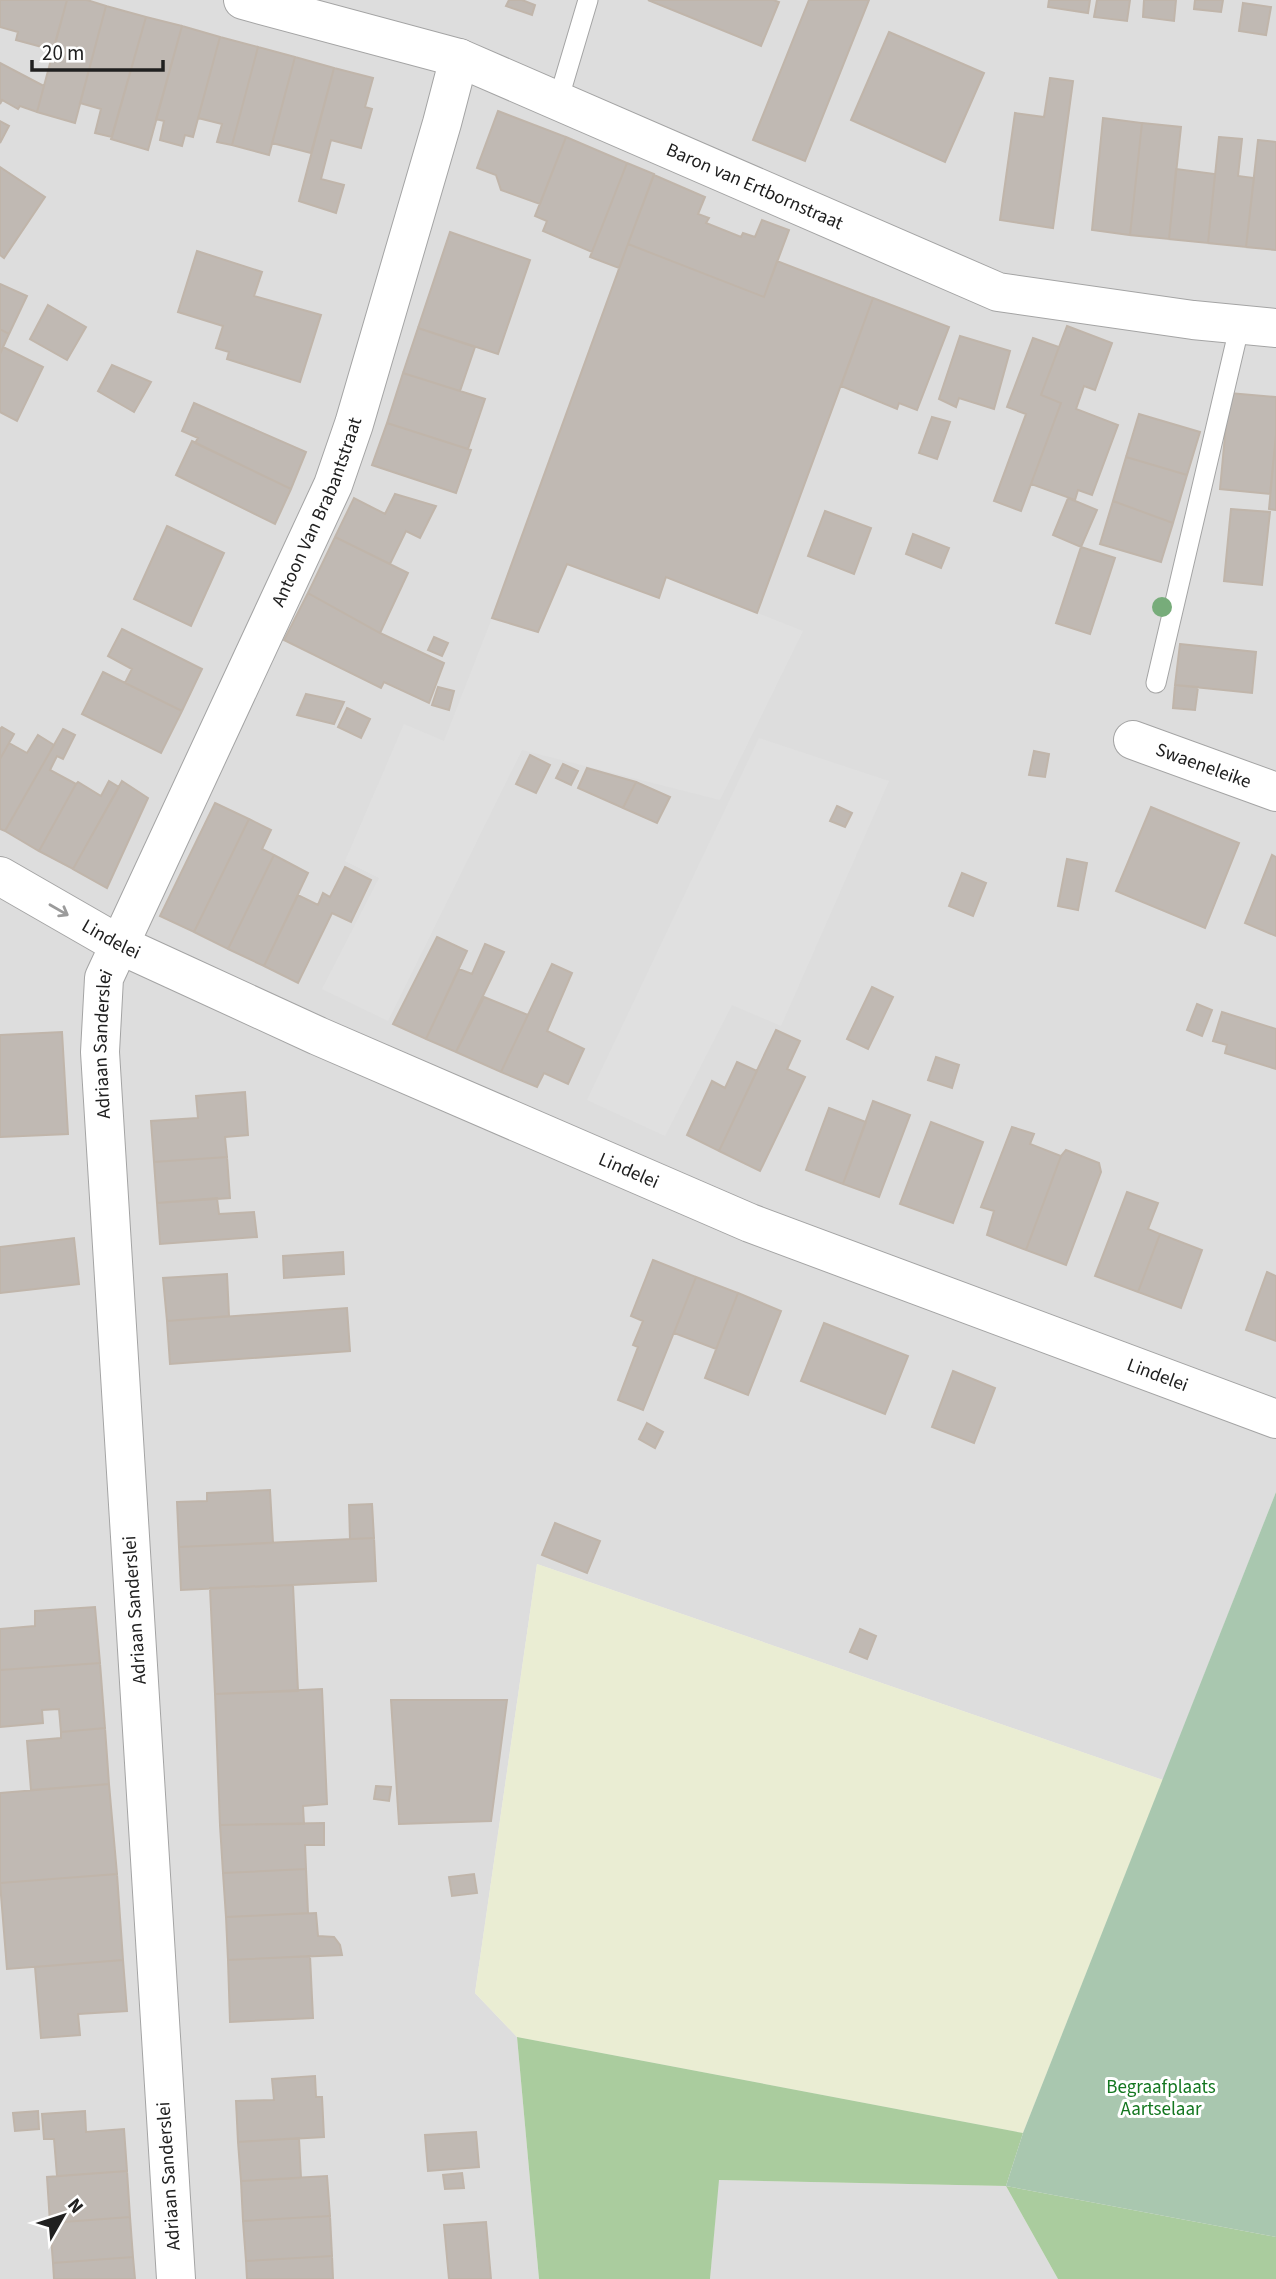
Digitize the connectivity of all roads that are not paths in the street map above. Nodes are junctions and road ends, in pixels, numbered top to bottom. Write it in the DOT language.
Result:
graph roads {
  1 [pos="243,0"];
  2 [pos="588,0"];
  3 [pos="459,58"];
  4 [pos="558,101"];
  5 [pos="1258,326"];
  6 [pos="1156,683"];
  7 [pos="1133,740"];
  8 [pos="1276,792"];
  9 [pos="0,876"];
  10 [pos="120,945"];
  11 [pos="1276,1419"];
  12 [pos="176,2279"];
  1 -- 3 [label="street, Baron van Ertbornstraat"];
  2 -- 4 [label="lane"];
  3 -- 4 [label="street, Baron van Ertbornstraat"];
  3 -- 10 [label="street, Antoon Van Brabantstraat"];
  4 -- 5 [label="street, Baron van Ertbornstraat"];
  5 -- 6 [label="lane"];
  7 -- 8 [label="street, Swaeneleike"];
  9 -- 10 [label="street, Lindelei, one-way"];
  10 -- 11 [label="street, Lindelei"];
  10 -- 12 [label="street, Adriaan Sanderslei"];
}
